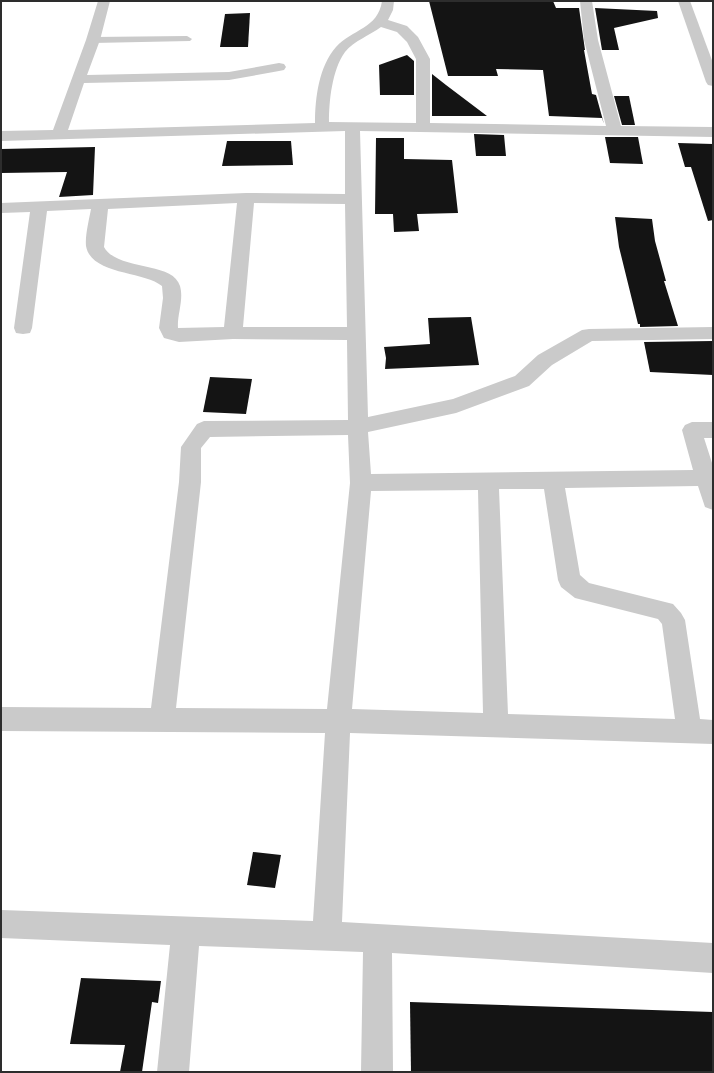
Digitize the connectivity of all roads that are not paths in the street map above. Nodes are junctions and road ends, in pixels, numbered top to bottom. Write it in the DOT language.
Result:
graph roads {
  1 [pos="104,1"];
  2 [pos="388,1"];
  3 [pos="586,1"];
  4 [pos="684,1"];
  5 [pos="380,22"];
  6 [pos="188,39"];
  7 [pos="94,40"];
  8 [pos="279,67"];
  9 [pos="79,80"];
  10 [pos="713,82"];
  11 [pos="352,126"];
  12 [pos="423,127"];
  13 [pos="322,128"];
  14 [pos="615,131"];
  15 [pos="713,132"];
  16 [pos="59,134"];
  17 [pos="1,136"];
  18 [pos="246,198"];
  19 [pos="353,198"];
  20 [pos="100,204"];
  21 [pos="39,207"];
  22 [pos="1,208"];
  23 [pos="23,328"];
  24 [pos="233,333"];
  25 [pos="713,333"];
  26 [pos="356,334"];
  27 [pos="358,427"];
  28 [pos="713,430"];
  29 [pos="706,478"];
  30 [pos="553,481"];
  31 [pos="488,482"];
  32 [pos="361,484"];
  33 [pos="713,501"];
  34 [pos="1,720"];
  35 [pos="162,720"];
  36 [pos="338,721"];
  37 [pos="496,726"];
  38 [pos="701,732"];
  39 [pos="1,924"];
  40 [pos="186,931"];
  41 [pos="327,937"];
  42 [pos="378,938"];
  43 [pos="713,958"];
  44 [pos="173,1072"];
  45 [pos="377,1072"];
  1 -- 7 [label="street"];
  2 -- 5 [label="street"];
  3 -- 14 [label="street"];
  4 -- 10 [label="street"];
  5 -- 12 [label="street"];
  5 -- 13 [label="street"];
  6 -- 7 [label="lane"];
  7 -- 9 [label="street"];
  8 -- 9 [label="street"];
  9 -- 16 [label="street"];
  11 -- 12 [label="street"];
  11 -- 13 [label="street"];
  11 -- 19 [label="street"];
  12 -- 14 [label="street"];
  13 -- 16 [label="street"];
  14 -- 15 [label="street"];
  16 -- 17 [label="street"];
  18 -- 19 [label="street"];
  18 -- 20 [label="street"];
  18 -- 24 [label="street"];
  19 -- 26 [label="street"];
  20 -- 21 [label="street"];
  20 -- 24 [label="street"];
  21 -- 22 [label="street"];
  21 -- 23 [label="street"];
  24 -- 26 [label="street"];
  25 -- 27 [label="street"];
  26 -- 27 [label="street"];
  27 -- 32 [label="street"];
  27 -- 35 [label="street"];
  28 -- 29 [label="street"];
  29 -- 30 [label="street"];
  29 -- 33 [label="street"];
  30 -- 31 [label="street"];
  30 -- 38 [label="street"];
  31 -- 32 [label="street"];
  31 -- 37 [label="street"];
  32 -- 36 [label="street"];
  34 -- 35 [label="street"];
  35 -- 36 [label="street"];
  36 -- 37 [label="street"];
  36 -- 41 [label="street"];
  37 -- 38 [label="street"];
  39 -- 40 [label="street"];
  40 -- 41 [label="street"];
  40 -- 44 [label="street"];
  41 -- 42 [label="street"];
  42 -- 43 [label="street"];
  42 -- 45 [label="street"];
}
